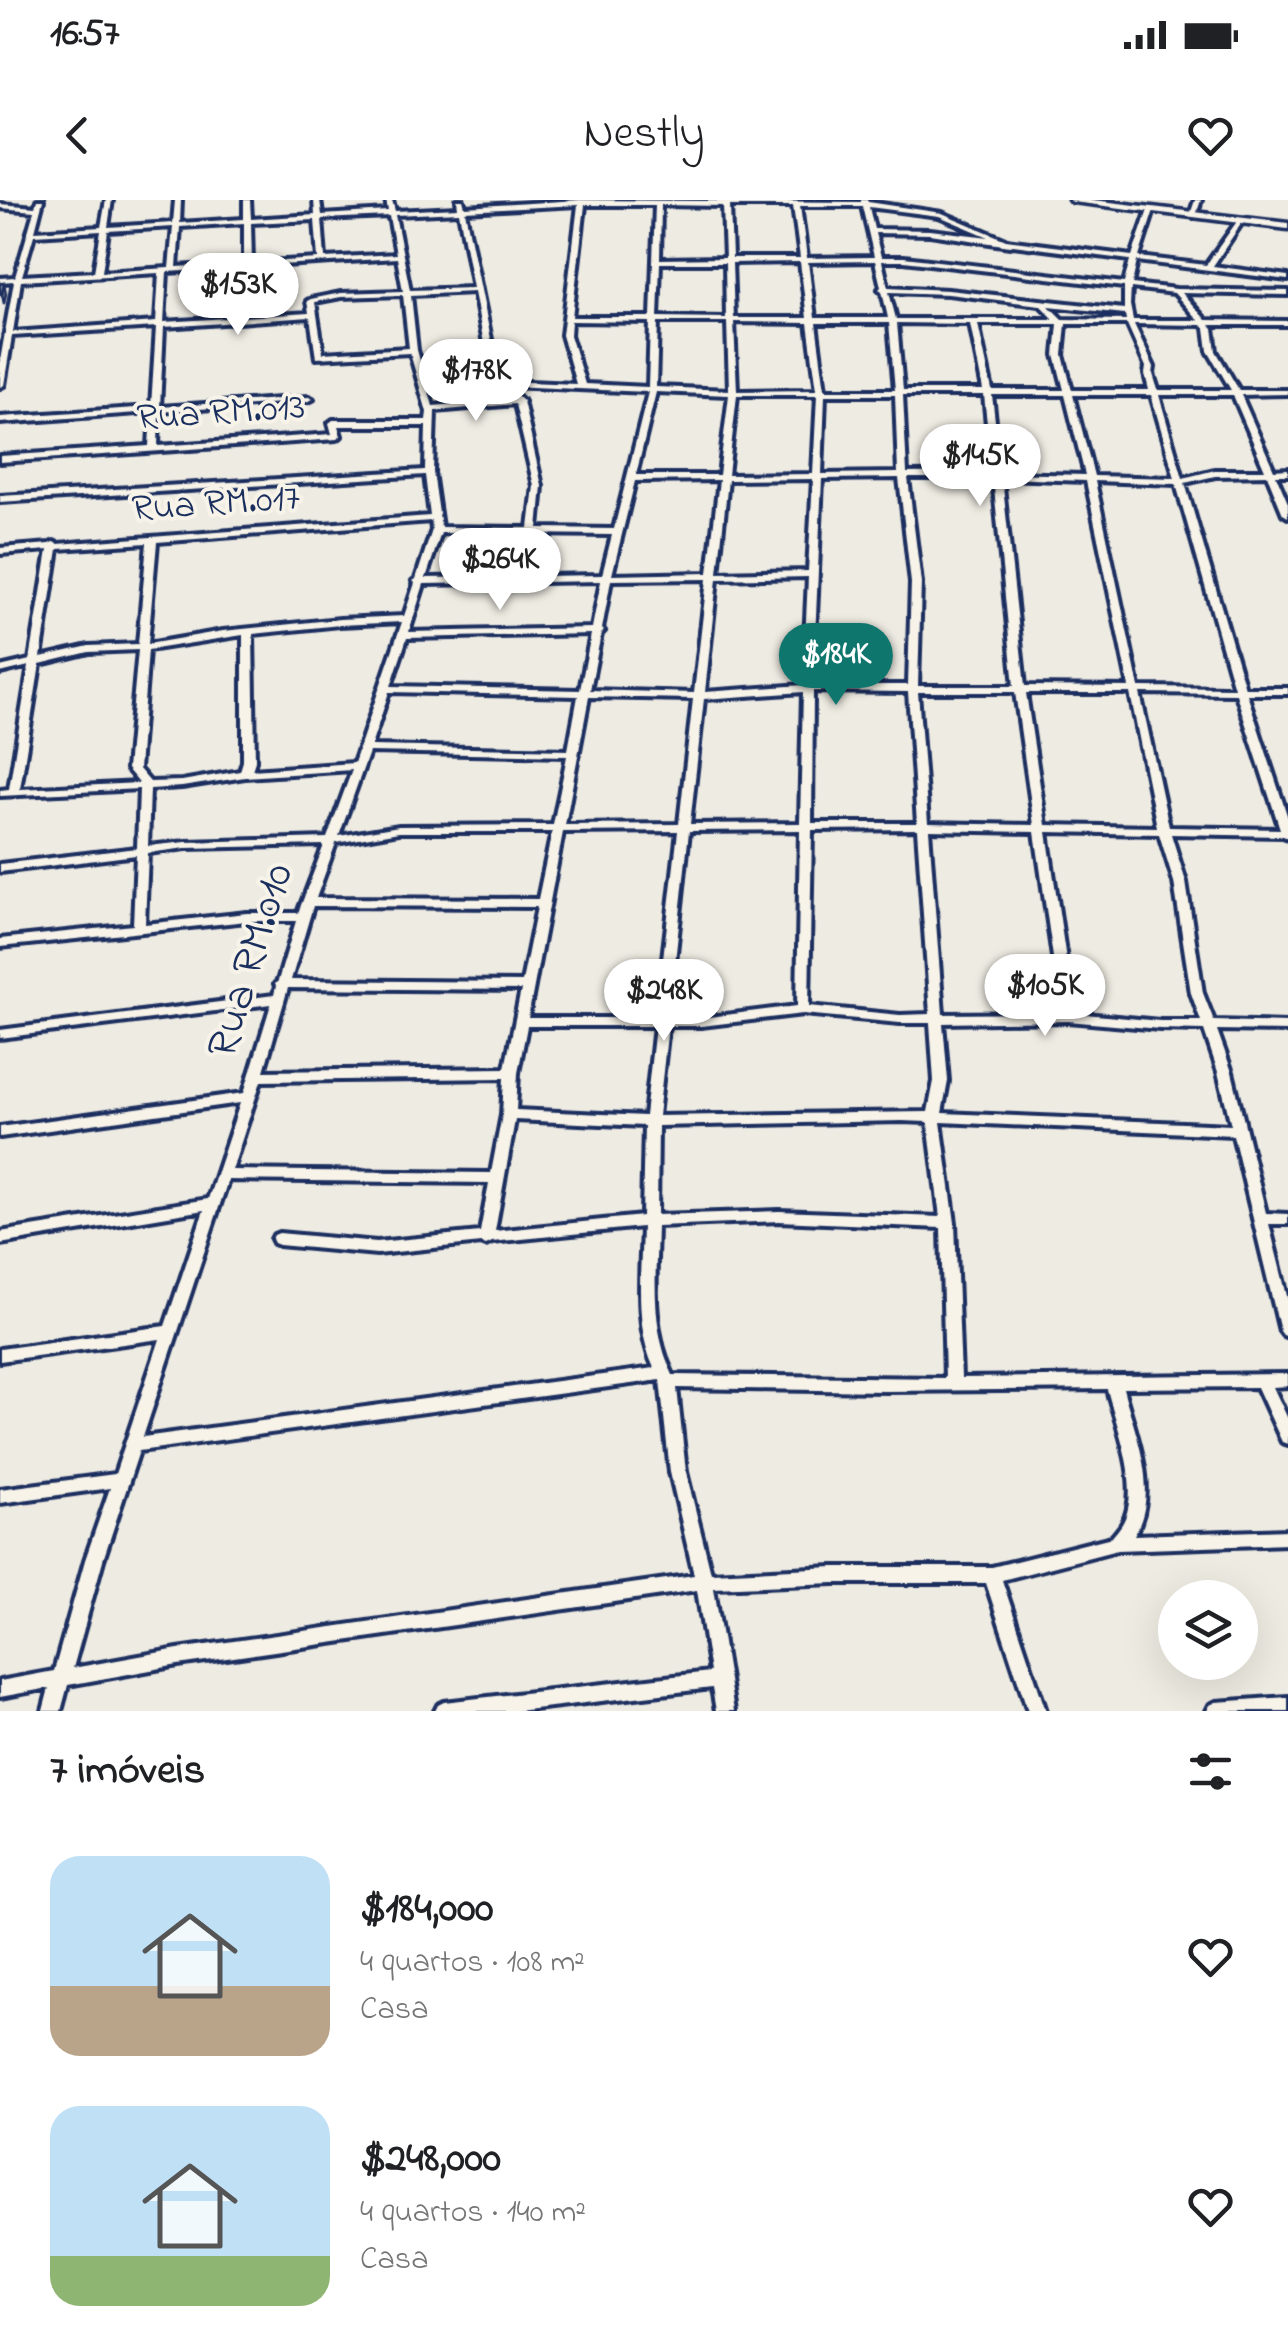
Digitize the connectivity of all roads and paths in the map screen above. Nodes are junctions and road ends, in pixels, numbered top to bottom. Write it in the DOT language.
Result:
graph roads {
  1 [pos="109,200"];
  2 [pos="178,200"];
  3 [pos="247,200"];
  4 [pos="317,200"];
  5 [pos="1073,200"];
  6 [pos="1106,200"];
  7 [pos="1198,200"];
  8 [pos="530,202"];
  9 [pos="582,202"];
  10 [pos="726,202"];
  11 [pos="796,202"];
  12 [pos="865,202"];
  13 [pos="658,203"];
  14 [pos="39,204"];
  15 [pos="461,204"];
  16 [pos="0,206"];
  17 [pos="389,206"];
  18 [pos="1151,210"];
  19 [pos="1194,213"];
  20 [pos="318,216"];
  21 [pos="246,220"];
  22 [pos="1240,221"];
  23 [pos="176,223"];
  24 [pos="1288,225"];
  25 [pos="105,227"];
  26 [pos="872,230"];
  27 [pos="30,233"];
  28 [pos="1010,244"];
  29 [pos="398,256"];
  30 [pos="1136,258"];
  31 [pos="322,260"];
  32 [pos="730,260"];
  33 [pos="803,260"];
  34 [pos="875,260"];
  35 [pos="656,261"];
  36 [pos="248,265"];
  37 [pos="1209,267"];
  38 [pos="168,270"];
  39 [pos="98,273"];
  40 [pos="1288,274"];
  41 [pos="18,279"];
  42 [pos="0,280"];
  43 [pos="1127,284"];
  44 [pos="884,289"];
  45 [pos="478,290"];
  46 [pos="1176,290"];
  47 [pos="407,293"];
  48 [pos="1288,293"];
  49 [pos="1041,302"];
  50 [pos="312,315"];
  51 [pos="14,317"];
  52 [pos="0,318"];
  53 [pos="1127,318"];
  54 [pos="568,319"];
  55 [pos="656,320"];
  56 [pos="733,321"];
  57 [pos="813,322"];
  58 [pos="1203,322"];
  59 [pos="1288,323"];
  60 [pos="162,324"];
  61 [pos="893,324"];
  62 [pos="974,324"];
  63 [pos="1062,324"];
  64 [pos="11,334"];
  65 [pos="412,350"];
  66 [pos="4,356"];
  67 [pos="500,383"];
  68 [pos="0,385"];
  69 [pos="581,386"];
  70 [pos="652,391"];
  71 [pos="1154,391"];
  72 [pos="988,392"];
  73 [pos="1237,392"];
  74 [pos="1288,392"];
  75 [pos="733,393"];
  76 [pos="821,393"];
  77 [pos="1070,393"];
  78 [pos="899,394"];
  79 [pos="309,400"];
  80 [pos="519,401"];
  81 [pos="155,410"];
  82 [pos="430,416"];
  83 [pos="0,420"];
  84 [pos="152,449"];
  85 [pos="0,460"];
  86 [pos="429,472"];
  87 [pos="1288,472"];
  88 [pos="995,475"];
  89 [pos="1274,475"];
  90 [pos="1090,476"];
  91 [pos="903,477"];
  92 [pos="630,478"];
  93 [pos="818,478"];
  94 [pos="721,479"];
  95 [pos="1182,481"];
  96 [pos="0,499"];
  97 [pos="1288,514"];
  98 [pos="437,524"];
  99 [pos="533,531"];
  100 [pos="618,532"];
  101 [pos="152,540"];
  102 [pos="54,545"];
  103 [pos="0,550"];
  104 [pos="813,574"];
  105 [pos="607,575"];
  106 [pos="712,577"];
  107 [pos="418,581"];
  108 [pos="405,619"];
  109 [pos="598,631"];
  110 [pos="248,632"];
  111 [pos="402,635"];
  112 [pos="140,648"];
  113 [pos="35,662"];
  114 [pos="0,670"];
  115 [pos="808,688"];
  116 [pos="913,688"];
  117 [pos="386,689"];
  118 [pos="1020,689"];
  119 [pos="1132,690"];
  120 [pos="1240,690"];
  121 [pos="586,691"];
  122 [pos="1288,691"];
  123 [pos="697,696"];
  124 [pos="365,749"];
  125 [pos="573,752"];
  126 [pos="358,766"];
  127 [pos="133,769"];
  128 [pos="244,774"];
  129 [pos="146,783"];
  130 [pos="103,785"];
  131 [pos="14,791"];
  132 [pos="0,792"];
  133 [pos="560,826"];
  134 [pos="806,826"];
  135 [pos="922,826"];
  136 [pos="1042,827"];
  137 [pos="681,828"];
  138 [pos="1164,831"];
  139 [pos="1288,834"];
  140 [pos="328,841"];
  141 [pos="144,850"];
  142 [pos="0,868"];
  143 [pos="308,902"];
  144 [pos="544,903"];
  145 [pos="303,918"];
  146 [pos="140,929"];
  147 [pos="0,943"];
  148 [pos="282,984"];
  149 [pos="528,986"];
  150 [pos="276,1000"];
  151 [pos="803,1010"];
  152 [pos="1068,1017"];
  153 [pos="937,1020"];
  154 [pos="521,1022"];
  155 [pos="662,1022"];
  156 [pos="1209,1026"];
  157 [pos="1288,1027"];
  158 [pos="0,1034"];
  159 [pos="510,1073"];
  160 [pos="256,1076"];
  161 [pos="249,1098"];
  162 [pos="508,1115"];
  163 [pos="934,1119"];
  164 [pos="650,1121"];
  165 [pos="1238,1130"];
  166 [pos="0,1132"];
  167 [pos="223,1175"];
  168 [pos="498,1178"];
  169 [pos="214,1203"];
  170 [pos="1260,1218"];
  171 [pos="1288,1219"];
  172 [pos="646,1221"];
  173 [pos="948,1223"];
  174 [pos="0,1238"];
  175 [pos="278,1239"];
  176 [pos="486,1239"];
  177 [pos="171,1331"];
  178 [pos="1288,1331"];
  179 [pos="0,1355"];
  180 [pos="666,1377"];
  181 [pos="1262,1380"];
  182 [pos="1288,1380"];
  183 [pos="954,1381"];
  184 [pos="1113,1382"];
  185 [pos="1288,1438"];
  186 [pos="132,1444"];
  187 [pos="121,1480"];
  188 [pos="0,1496"];
  189 [pos="1288,1537"];
  190 [pos="1116,1544"];
  191 [pos="992,1576"];
  192 [pos="704,1582"];
  193 [pos="58,1678"];
  194 [pos="720,1680"];
  195 [pos="0,1688"];
  196 [pos="1288,1705"];
  197 [pos="52,1711"];
  198 [pos="444,1711"];
  199 [pos="725,1711"];
  200 [pos="1037,1711"];
  201 [pos="1216,1711"];
  1 -- 25 [label="street"];
  2 -- 23 [label="street"];
  3 -- 21 [label="street"];
  4 -- 20 [label="street"];
  5 -- 18 [label="street"];
  6 -- 19 [label="street"];
  7 -- 19 [label="street"];
  8 -- 9 [label="street"];
  8 -- 15 [label="street"];
  9 -- 13 [label="street"];
  9 -- 54 [label="street"];
  10 -- 11 [label="street"];
  10 -- 13 [label="street"];
  10 -- 32 [label="street"];
  11 -- 12 [label="street"];
  11 -- 33 [label="street"];
  12 -- 26 [label="street"];
  12 -- 28 [label="street"];
  13 -- 35 [label="street"];
  14 -- 16 [label="street"];
  14 -- 27 [label="street"];
  15 -- 17 [label="street"];
  15 -- 45 [label="street"];
  17 -- 20 [label="street"];
  17 -- 29 [label="street, Rua RM.010"];
  18 -- 19 [label="street"];
  18 -- 30 [label="street"];
  19 -- 22 [label="street"];
  19 -- 24 [label="street"];
  20 -- 21 [label="street"];
  20 -- 31 [label="street"];
  21 -- 23 [label="street"];
  21 -- 36 [label="street"];
  22 -- 24 [label="street"];
  22 -- 37 [label="street"];
  23 -- 25 [label="street"];
  23 -- 38 [label="street"];
  25 -- 27 [label="street"];
  25 -- 39 [label="street"];
  26 -- 28 [label="street"];
  26 -- 34 [label="street"];
  27 -- 41 [label="street"];
  28 -- 30 [label="street"];
  29 -- 31 [label="street"];
  29 -- 47 [label="street, Rua RM.010"];
  30 -- 37 [label="street"];
  30 -- 43 [label="street"];
  31 -- 36 [label="street"];
  32 -- 33 [label="street"];
  32 -- 35 [label="street"];
  32 -- 56 [label="street"];
  33 -- 34 [label="street"];
  33 -- 57 [label="street"];
  34 -- 43 [label="street"];
  34 -- 44 [label="street"];
  35 -- 55 [label="street"];
  36 -- 38 [label="street"];
  37 -- 40 [label="street"];
  38 -- 39 [label="street"];
  38 -- 60 [label="street"];
  39 -- 41 [label="street"];
  41 -- 42 [label="street"];
  41 -- 51 [label="street"];
  43 -- 46 [label="street"];
  43 -- 53 [label="street"];
  44 -- 49 [label="street"];
  44 -- 61 [label="street"];
  45 -- 47 [label="street"];
  45 -- 67 [label="street"];
  46 -- 48 [label="street"];
  46 -- 58 [label="street"];
  47 -- 50 [label="street"];
  47 -- 65 [label="street, Rua RM.010"];
  49 -- 53 [label="street"];
  49 -- 63 [label="street"];
  50 -- 60 [label="street"];
  50 -- 65 [label="street"];
  51 -- 52 [label="street"];
  51 -- 64 [label="street"];
  53 -- 58 [label="street"];
  53 -- 63 [label="street"];
  53 -- 71 [label="street"];
  54 -- 55 [label="street"];
  54 -- 69 [label="street"];
  55 -- 56 [label="street"];
  55 -- 70 [label="street"];
  56 -- 57 [label="street"];
  56 -- 75 [label="street"];
  57 -- 61 [label="street"];
  57 -- 76 [label="street"];
  58 -- 59 [label="street"];
  58 -- 73 [label="street"];
  60 -- 64 [label="street"];
  60 -- 81 [label="street"];
  61 -- 62 [label="street"];
  61 -- 78 [label="street"];
  62 -- 63 [label="street"];
  62 -- 72 [label="street"];
  63 -- 77 [label="street"];
  64 -- 66 [label="street"];
  65 -- 82 [label="street, Rua RM.010"];
  66 -- 68 [label="street"];
  67 -- 69 [label="street"];
  67 -- 80 [label="street"];
  69 -- 70 [label="street"];
  70 -- 75 [label="street"];
  70 -- 92 [label="street"];
  71 -- 73 [label="street"];
  71 -- 77 [label="street"];
  71 -- 95 [label="street"];
  72 -- 77 [label="street"];
  72 -- 78 [label="street"];
  72 -- 88 [label="street"];
  73 -- 74 [label="street"];
  73 -- 89 [label="street"];
  75 -- 76 [label="street"];
  75 -- 94 [label="street"];
  76 -- 78 [label="street"];
  76 -- 93 [label="street"];
  77 -- 90 [label="street"];
  78 -- 91 [label="street"];
  79 -- 81 [label="street"];
  80 -- 82 [label="street"];
  80 -- 99 [label="street"];
  81 -- 83 [label="street"];
  81 -- 84 [label="street"];
  82 -- 84 [label="street, Rua RM.013"];
  82 -- 86 [label="street, Rua RM.010"];
  84 -- 85 [label="street, Rua RM.013"];
  86 -- 96 [label="street"];
  86 -- 98 [label="street, Rua RM.010"];
  87 -- 89 [label="street"];
  88 -- 90 [label="street"];
  88 -- 91 [label="street"];
  88 -- 118 [label="street"];
  89 -- 95 [label="street"];
  89 -- 97 [label="street"];
  90 -- 95 [label="street"];
  90 -- 119 [label="street"];
  91 -- 93 [label="street"];
  91 -- 116 [label="street"];
  92 -- 94 [label="street"];
  92 -- 100 [label="street"];
  93 -- 94 [label="street"];
  93 -- 104 [label="street"];
  94 -- 106 [label="street"];
  95 -- 120 [label="street"];
  98 -- 99 [label="street, Rua RM.017"];
  98 -- 101 [label="street, Rua RM.017"];
  98 -- 107 [label="street, Rua RM.010"];
  99 -- 100 [label="street, Rua RM.017"];
  100 -- 105 [label="street"];
  101 -- 102 [label="street, Rua RM.017"];
  101 -- 112 [label="street"];
  102 -- 103 [label="street, Rua RM.017"];
  102 -- 113 [label="street"];
  104 -- 106 [label="street"];
  104 -- 115 [label="street"];
  105 -- 106 [label="street"];
  105 -- 107 [label="street"];
  105 -- 109 [label="street"];
  106 -- 123 [label="street"];
  107 -- 108 [label="street, Rua RM.010"];
  108 -- 110 [label="street"];
  108 -- 111 [label="street, Rua RM.010"];
  109 -- 111 [label="street"];
  109 -- 121 [label="street"];
  110 -- 112 [label="street"];
  110 -- 128 [label="street"];
  111 -- 117 [label="street, Rua RM.010"];
  112 -- 113 [label="street"];
  112 -- 127 [label="street"];
  113 -- 114 [label="street"];
  113 -- 131 [label="street"];
  115 -- 116 [label="street"];
  115 -- 123 [label="street"];
  115 -- 134 [label="street"];
  116 -- 118 [label="street"];
  116 -- 135 [label="street"];
  117 -- 121 [label="street"];
  117 -- 124 [label="street, Rua RM.010"];
  118 -- 119 [label="street"];
  118 -- 136 [label="street"];
  119 -- 120 [label="street"];
  119 -- 138 [label="street"];
  120 -- 122 [label="street"];
  120 -- 139 [label="street"];
  121 -- 123 [label="street"];
  121 -- 125 [label="street"];
  123 -- 137 [label="street"];
  124 -- 125 [label="street"];
  124 -- 126 [label="street, Rua RM.010"];
  125 -- 133 [label="street"];
  126 -- 128 [label="street"];
  126 -- 140 [label="street, Rua RM.010"];
  127 -- 129 [label="street"];
  127 -- 130 [label="street"];
  128 -- 129 [label="street"];
  129 -- 130 [label="street"];
  129 -- 141 [label="street"];
  130 -- 131 [label="street"];
  131 -- 132 [label="street"];
  133 -- 137 [label="street"];
  133 -- 140 [label="street"];
  133 -- 144 [label="street"];
  134 -- 135 [label="street"];
  134 -- 137 [label="street"];
  134 -- 151 [label="street"];
  135 -- 136 [label="street"];
  135 -- 153 [label="street"];
  136 -- 138 [label="street"];
  136 -- 152 [label="street"];
  137 -- 155 [label="street"];
  138 -- 139 [label="street"];
  138 -- 156 [label="street"];
  140 -- 141 [label="street"];
  140 -- 143 [label="street, Rua RM.010"];
  141 -- 142 [label="street"];
  141 -- 146 [label="street"];
  143 -- 144 [label="street"];
  143 -- 145 [label="street, Rua RM.010"];
  144 -- 149 [label="street"];
  145 -- 146 [label="street"];
  145 -- 148 [label="street, Rua RM.010"];
  146 -- 147 [label="street"];
  148 -- 149 [label="street"];
  148 -- 150 [label="street, Rua RM.010"];
  149 -- 154 [label="street"];
  150 -- 158 [label="street"];
  150 -- 160 [label="street, Rua RM.010"];
  151 -- 153 [label="street"];
  151 -- 155 [label="street"];
  152 -- 153 [label="street"];
  152 -- 156 [label="street"];
  153 -- 163 [label="street"];
  154 -- 155 [label="street"];
  154 -- 159 [label="street"];
  155 -- 164 [label="street"];
  156 -- 157 [label="street"];
  156 -- 165 [label="street"];
  159 -- 160 [label="street"];
  159 -- 162 [label="street"];
  160 -- 161 [label="street, Rua RM.010"];
  161 -- 166 [label="street"];
  161 -- 167 [label="street, Rua RM.010"];
  162 -- 164 [label="street"];
  162 -- 168 [label="street"];
  163 -- 164 [label="street"];
  163 -- 165 [label="street"];
  163 -- 173 [label="street"];
  164 -- 172 [label="street"];
  165 -- 170 [label="street"];
  167 -- 168 [label="street"];
  167 -- 169 [label="street, Rua RM.010"];
  168 -- 176 [label="street"];
  169 -- 174 [label="street"];
  169 -- 177 [label="street, Rua RM.010"];
  170 -- 171 [label="street"];
  170 -- 178 [label="street"];
  172 -- 173 [label="street"];
  172 -- 176 [label="street"];
  172 -- 180 [label="street"];
  173 -- 183 [label="street"];
  175 -- 176 [label="street"];
  177 -- 179 [label="street"];
  177 -- 186 [label="street, Rua RM.010"];
  180 -- 183 [label="street"];
  180 -- 186 [label="street"];
  180 -- 192 [label="street"];
  181 -- 182 [label="street"];
  181 -- 184 [label="street"];
  181 -- 185 [label="street"];
  183 -- 184 [label="street"];
  184 -- 190 [label="street"];
  186 -- 187 [label="street, Rua RM.010"];
  187 -- 188 [label="street"];
  187 -- 193 [label="street, Rua RM.010"];
  189 -- 190 [label="street"];
  190 -- 191 [label="street"];
  191 -- 192 [label="street"];
  191 -- 200 [label="street"];
  192 -- 193 [label="street"];
  192 -- 194 [label="street"];
  193 -- 195 [label="street"];
  193 -- 197 [label="street, Rua RM.010"];
  194 -- 198 [label="street"];
  194 -- 199 [label="street"];
  196 -- 201 [label="street"];
}
